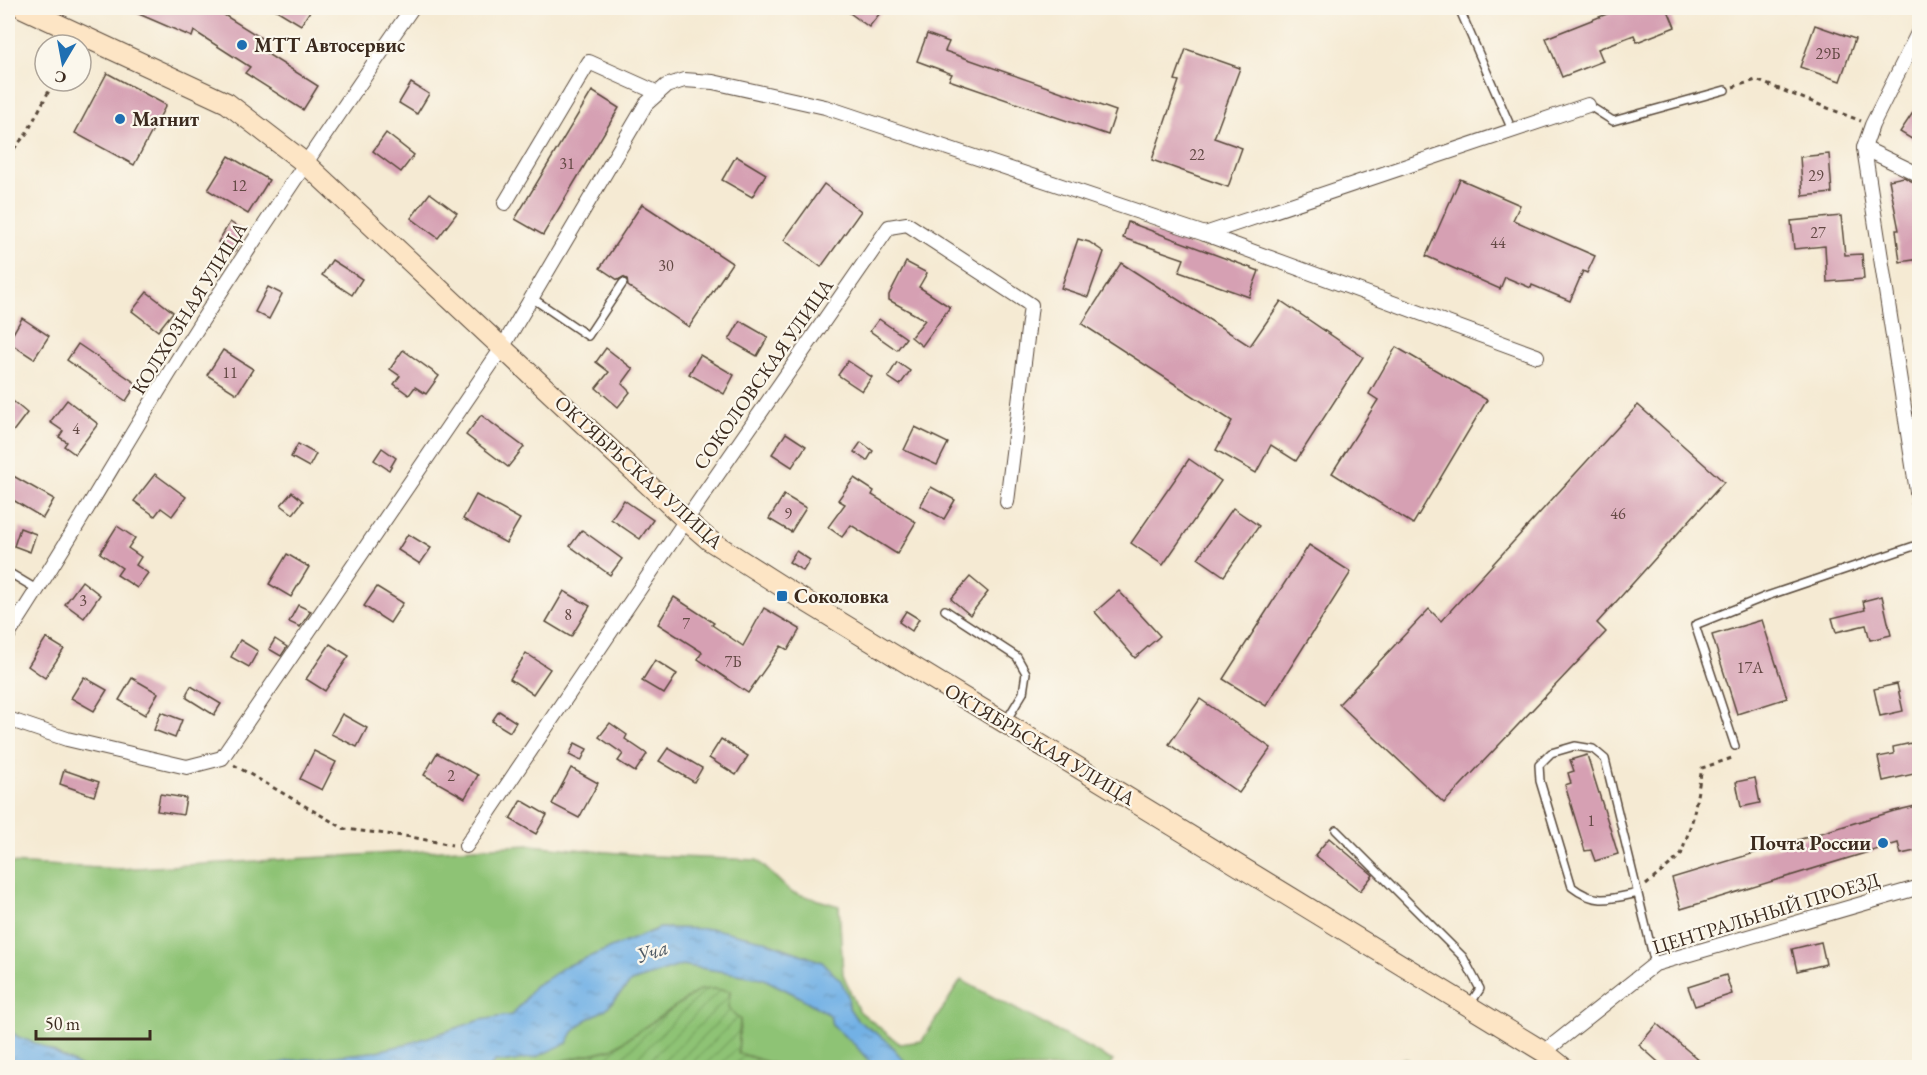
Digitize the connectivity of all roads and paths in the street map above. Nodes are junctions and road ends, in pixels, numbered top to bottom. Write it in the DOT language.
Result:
graph roads {
  1 [pos="24,8"];
  2 [pos="412,8"];
  3 [pos="1459,8"];
  4 [pos="1920,29"];
  5 [pos="1725,90"];
  6 [pos="48,93"];
  7 [pos="658,93"];
  8 [pos="1588,105"];
  9 [pos="1872,126"];
  10 [pos="1512,130"];
  11 [pos="1864,148"];
  12 [pos="8,156"];
  13 [pos="304,163"];
  14 [pos="1920,175"];
  15 [pos="505,203"];
  16 [pos="1205,234"];
  17 [pos="623,283"];
  18 [pos="532,298"];
  19 [pos="502,348"];
  20 [pos="1537,356"];
  21 [pos="1007,502"];
  22 [pos="1920,511"];
  23 [pos="686,520"];
  24 [pos="1920,544"];
  25 [pos="8,572"];
  26 [pos="38,590"];
  27 [pos="945,610"];
  28 [pos="8,635"];
  29 [pos="8,719"];
  30 [pos="1005,723"];
  31 [pos="1736,746"];
  32 [pos="222,758"];
  33 [pos="1336,830"];
  34 [pos="466,846"];
  35 [pos="1920,887"];
  36 [pos="1638,893"];
  37 [pos="1655,964"];
  38 [pos="1468,1006"];
  39 [pos="1544,1052"];
  40 [pos="1564,1068"];
  1 -- 13 [label="street, ОКТЯБРЬСКАЯ УЛИЦА"];
  2 -- 13 [label="street, КОЛХОЗНАЯ УЛИЦА"];
  3 -- 10 [label="lane"];
  4 -- 9 [label="street"];
  5 -- 8 [label="lane"];
  5 -- 9 [label="path"];
  6 -- 12 [label="path"];
  7 -- 15 [label="street"];
  7 -- 16 [label="street"];
  7 -- 18 [label="street"];
  8 -- 10 [label="street"];
  9 -- 11 [label="street"];
  10 -- 16 [label="street"];
  11 -- 14 [label="street"];
  11 -- 22 [label="street"];
  13 -- 19 [label="street, ОКТЯБРЬСКАЯ УЛИЦА"];
  13 -- 26 [label="street, КОЛХОЗНАЯ УЛИЦА"];
  16 -- 20 [label="street"];
  17 -- 18 [label="lane"];
  18 -- 19 [label="street"];
  19 -- 23 [label="street, ОКТЯБРЬСКАЯ УЛИЦА"];
  19 -- 32 [label="street"];
  21 -- 23 [label="street, СОКОЛОВСКАЯ УЛИЦА"];
  23 -- 30 [label="street, ОКТЯБРЬСКАЯ УЛИЦА"];
  23 -- 34 [label="street, СОКОЛОВСКАЯ УЛИЦА"];
  24 -- 31 [label="lane"];
  25 -- 26 [label="lane"];
  26 -- 28 [label="street, КОЛХОЗНАЯ УЛИЦА"];
  27 -- 30 [label="lane"];
  29 -- 32 [label="street"];
  30 -- 38 [label="street, ОКТЯБРЬСКАЯ УЛИЦА"];
  31 -- 36 [label="path"];
  32 -- 34 [label="path"];
  33 -- 38 [label="lane"];
  35 -- 37 [label="street, ЦЕНТРАЛЬНЫЙ ПРОЕЗД"];
  36 -- 36 [label="lane"];
  36 -- 37 [label="lane"];
  37 -- 39 [label="street, ЦЕНТРАЛЬНЫЙ ПРОЕЗД"];
  38 -- 39 [label="street, ОКТЯБРЬСКАЯ УЛИЦА"];
  39 -- 40 [label="street, ОКТЯБРЬСКАЯ УЛИЦА"];
}
